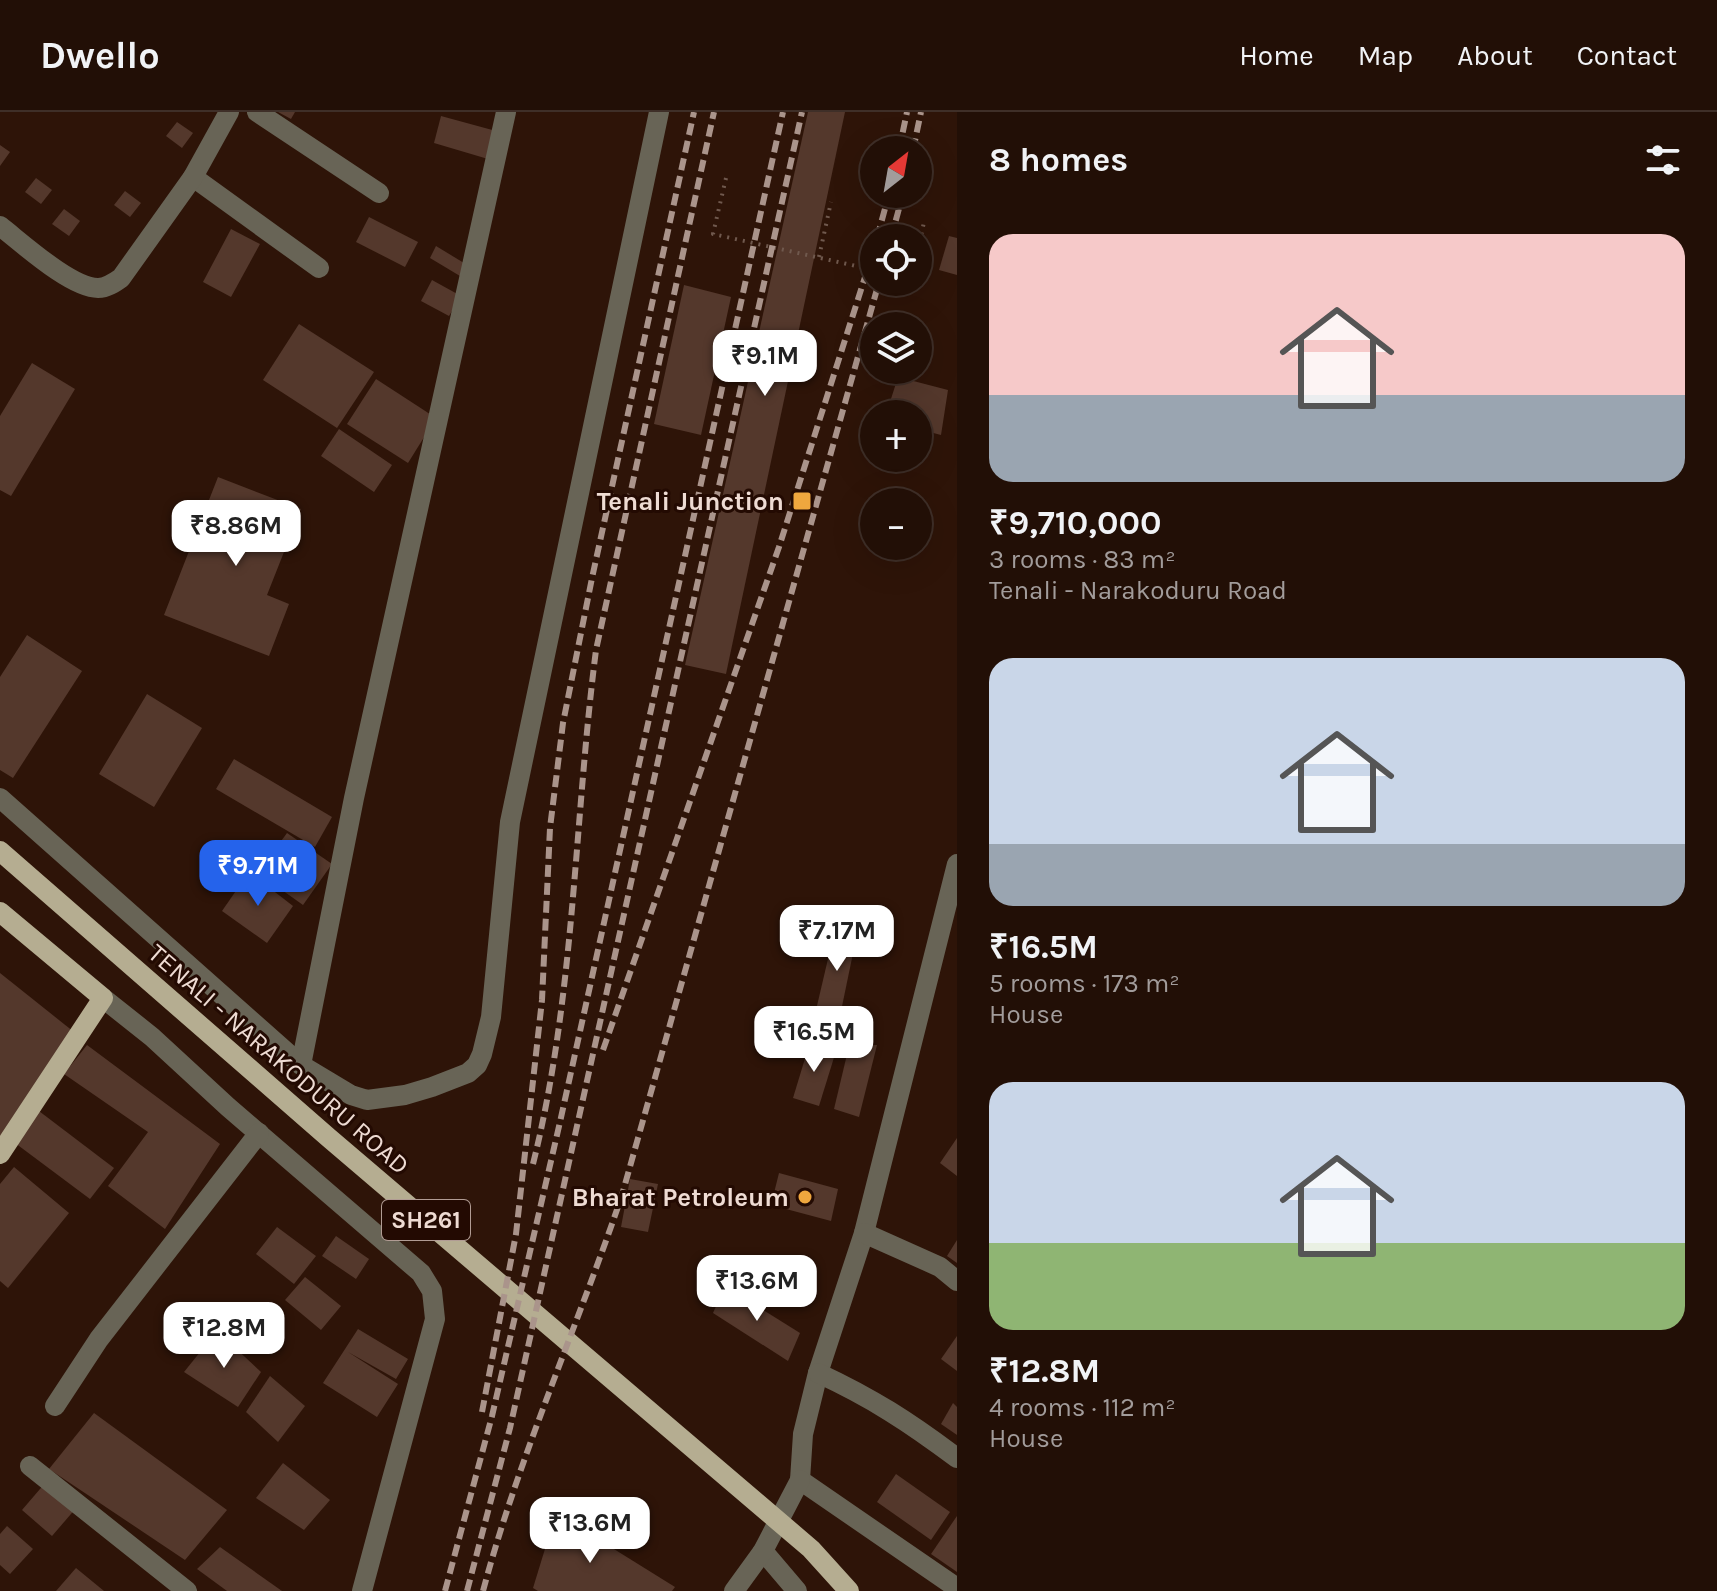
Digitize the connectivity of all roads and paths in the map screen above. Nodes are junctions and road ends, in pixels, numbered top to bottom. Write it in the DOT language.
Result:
graph roads {
  1 [pos="229,112"];
  2 [pos="257,112"];
  3 [pos="506,112"];
  4 [pos="659,112"];
  5 [pos="193,177"];
  6 [pos="726,178"];
  7 [pos="379,193"];
  8 [pos="831,202"];
  9 [pos="0,226"];
  10 [pos="819,257"];
  11 [pos="860,267"];
  12 [pos="319,268"];
  13 [pos="0,798"];
  14 [pos="0,851"];
  15 [pos="957,864"];
  16 [pos="0,912"];
  17 [pos="103,998"];
  18 [pos="301,1065"];
  19 [pos="259,1133"];
  20 [pos="0,1154"];
  21 [pos="864,1233"];
  22 [pos="957,1281"];
  23 [pos="818,1373"];
  24 [pos="55,1406"];
  25 [pos="957,1458"];
  26 [pos="30,1466"];
  27 [pos="800,1480"];
  28 [pos="763,1551"];
  29 [pos="957,1588"];
  30 [pos="187,1591"];
  31 [pos="362,1591"];
  32 [pos="734,1591"];
  33 [pos="797,1591"];
  34 [pos="849,1591"];
  1 -- 5 [label="street"];
  2 -- 7 [label="street"];
  3 -- 18 [label="street"];
  4 -- 18 [label="street"];
  5 -- 9 [label="street"];
  5 -- 12 [label="street"];
  6 -- 10 [label="path"];
  8 -- 10 [label="path"];
  10 -- 11 [label="path"];
  13 -- 18 [label="street"];
  14 -- 34 [label="main road, TENALI - NARAKODURU ROAD / SH261"];
  15 -- 21 [label="street"];
  16 -- 17 [label="main road"];
  17 -- 19 [label="street"];
  17 -- 20 [label="main road"];
  19 -- 24 [label="street"];
  19 -- 31 [label="street"];
  21 -- 22 [label="street"];
  21 -- 23 [label="street"];
  23 -- 25 [label="street"];
  23 -- 27 [label="street"];
  26 -- 30 [label="street"];
  27 -- 28 [label="street"];
  27 -- 29 [label="street"];
  28 -- 32 [label="street"];
  28 -- 33 [label="street"];
}
